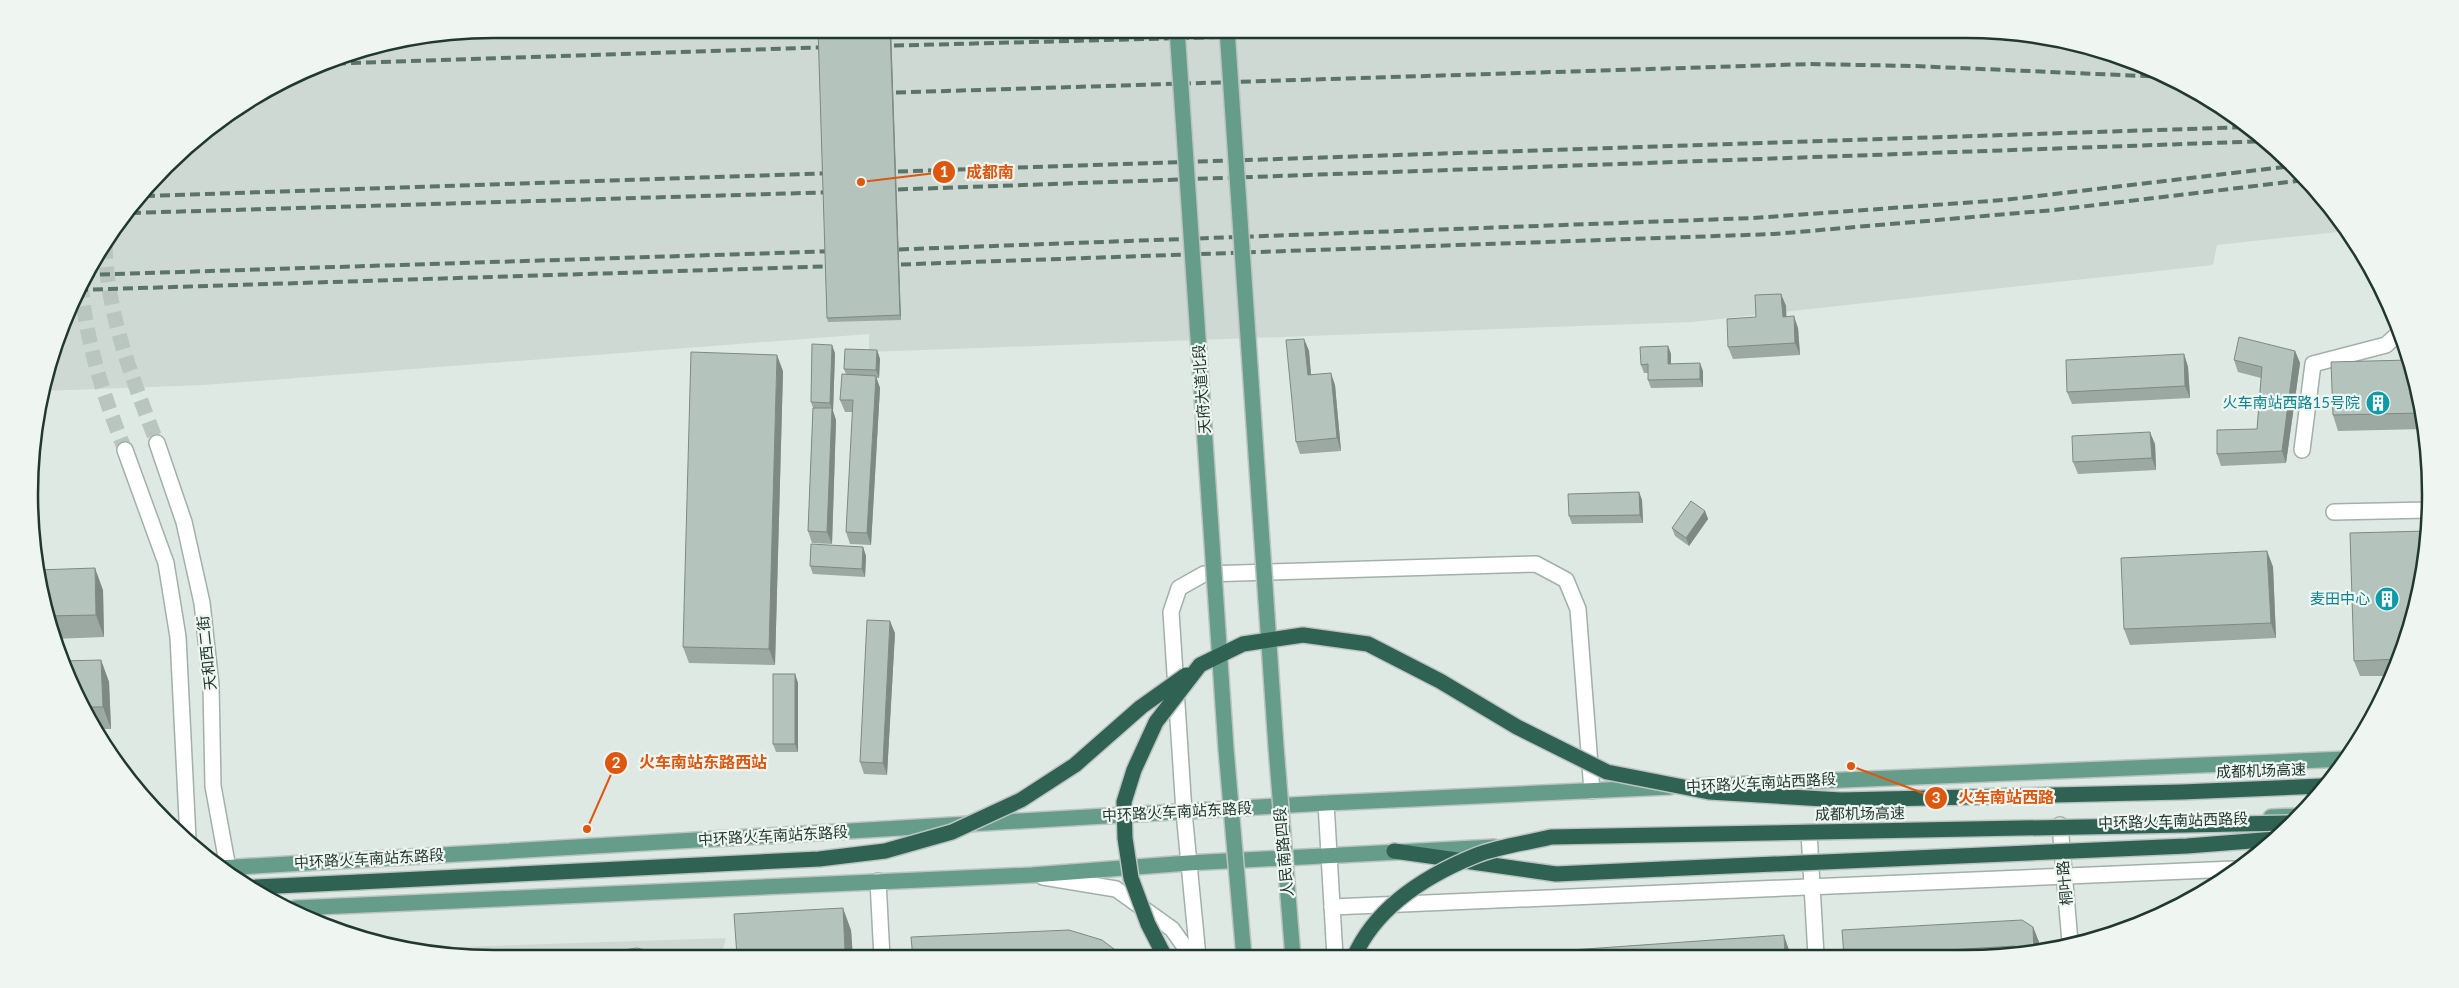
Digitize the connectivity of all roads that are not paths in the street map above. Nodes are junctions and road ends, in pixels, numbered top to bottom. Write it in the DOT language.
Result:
graph roads {
  1 [pos="1178,38"];
  2 [pos="1228,38"];
  3 [pos="2394,338"];
  4 [pos="157,443"];
  5 [pos="125,450"];
  6 [pos="2302,450"];
  7 [pos="2421,510"];
  8 [pos="2334,512"];
  9 [pos="1200,665"];
  10 [pos="2336,759"];
  11 [pos="2315,786"];
  12 [pos="1592,791"];
  13 [pos="1326,803"];
  14 [pos="1184,812"];
  15 [pos="2289,816"];
  16 [pos="2280,824"];
  17 [pos="2060,825"];
  18 [pos="188,832"];
  19 [pos="1809,832"];
  20 [pos="2262,840"];
  21 [pos="1394,851"];
  22 [pos="1330,854"];
  23 [pos="223,861"];
  24 [pos="1188,862"];
  25 [pos="231,868"];
  26 [pos="2225,869"];
  27 [pos="1032,875"];
  28 [pos="2065,878"];
  29 [pos="878,881"];
  30 [pos="264,888"];
  31 [pos="1812,888"];
  32 [pos="1332,907"];
  33 [pos="302,908"];
  34 [pos="2070,938"];
  35 [pos="882,950"];
  36 [pos="1161,950"];
  37 [pos="1187,950"];
  38 [pos="1197,950"];
  39 [pos="1243,950"];
  40 [pos="1292,950"];
  41 [pos="1335,950"];
  42 [pos="1357,950"];
  43 [pos="1816,950"];
  1 -- 39 [label="main road, 天府大道北段, bridge"];
  2 -- 40 [label="main road, 人民南路四段, bridge"];
  3 -- 6 [label="street"];
  4 -- 23 [label="street, 天和西二街"];
  5 -- 18 [label="street"];
  7 -- 8 [label="street"];
  9 -- 11 [label="highway, 成都机场高速, bridge"];
  9 -- 30 [label="highway, 成都机场高速, bridge"];
  9 -- 36 [label="highway, bridge"];
  10 -- 12 [label="main road, 中环路火车南站西路段"];
  12 -- 13 [label="main road, 中环路火车南站西路段"];
  12 -- 14 [label="street"];
  13 -- 14 [label="main road, 中环路火车南站东路段"];
  13 -- 22 [label="street"];
  14 -- 24 [label="street"];
  14 -- 25 [label="main road, 中环路火车南站东路段"];
  15 -- 17 [label="main road, 中环路火车南站西路段"];
  16 -- 42 [label="highway, 成都机场高速, bridge"];
  17 -- 19 [label="main road, 中环路火车南站西路段"];
  17 -- 28 [label="street, 桐叶路"];
  19 -- 21 [label="main road, 中环路火车南站西路段"];
  19 -- 31 [label="street"];
  20 -- 21 [label="highway, bridge"];
  21 -- 22 [label="main road, 中环路火车南站西路段"];
  22 -- 24 [label="main road"];
  22 -- 32 [label="street"];
  24 -- 27 [label="main road"];
  24 -- 38 [label="street"];
  26 -- 28 [label="street"];
  27 -- 29 [label="main road"];
  27 -- 37 [label="street"];
  28 -- 31 [label="street"];
  28 -- 34 [label="street, 桐叶路"];
  29 -- 33 [label="main road"];
  29 -- 35 [label="street"];
  31 -- 32 [label="street"];
  31 -- 43 [label="street"];
  32 -- 41 [label="street"];
}
